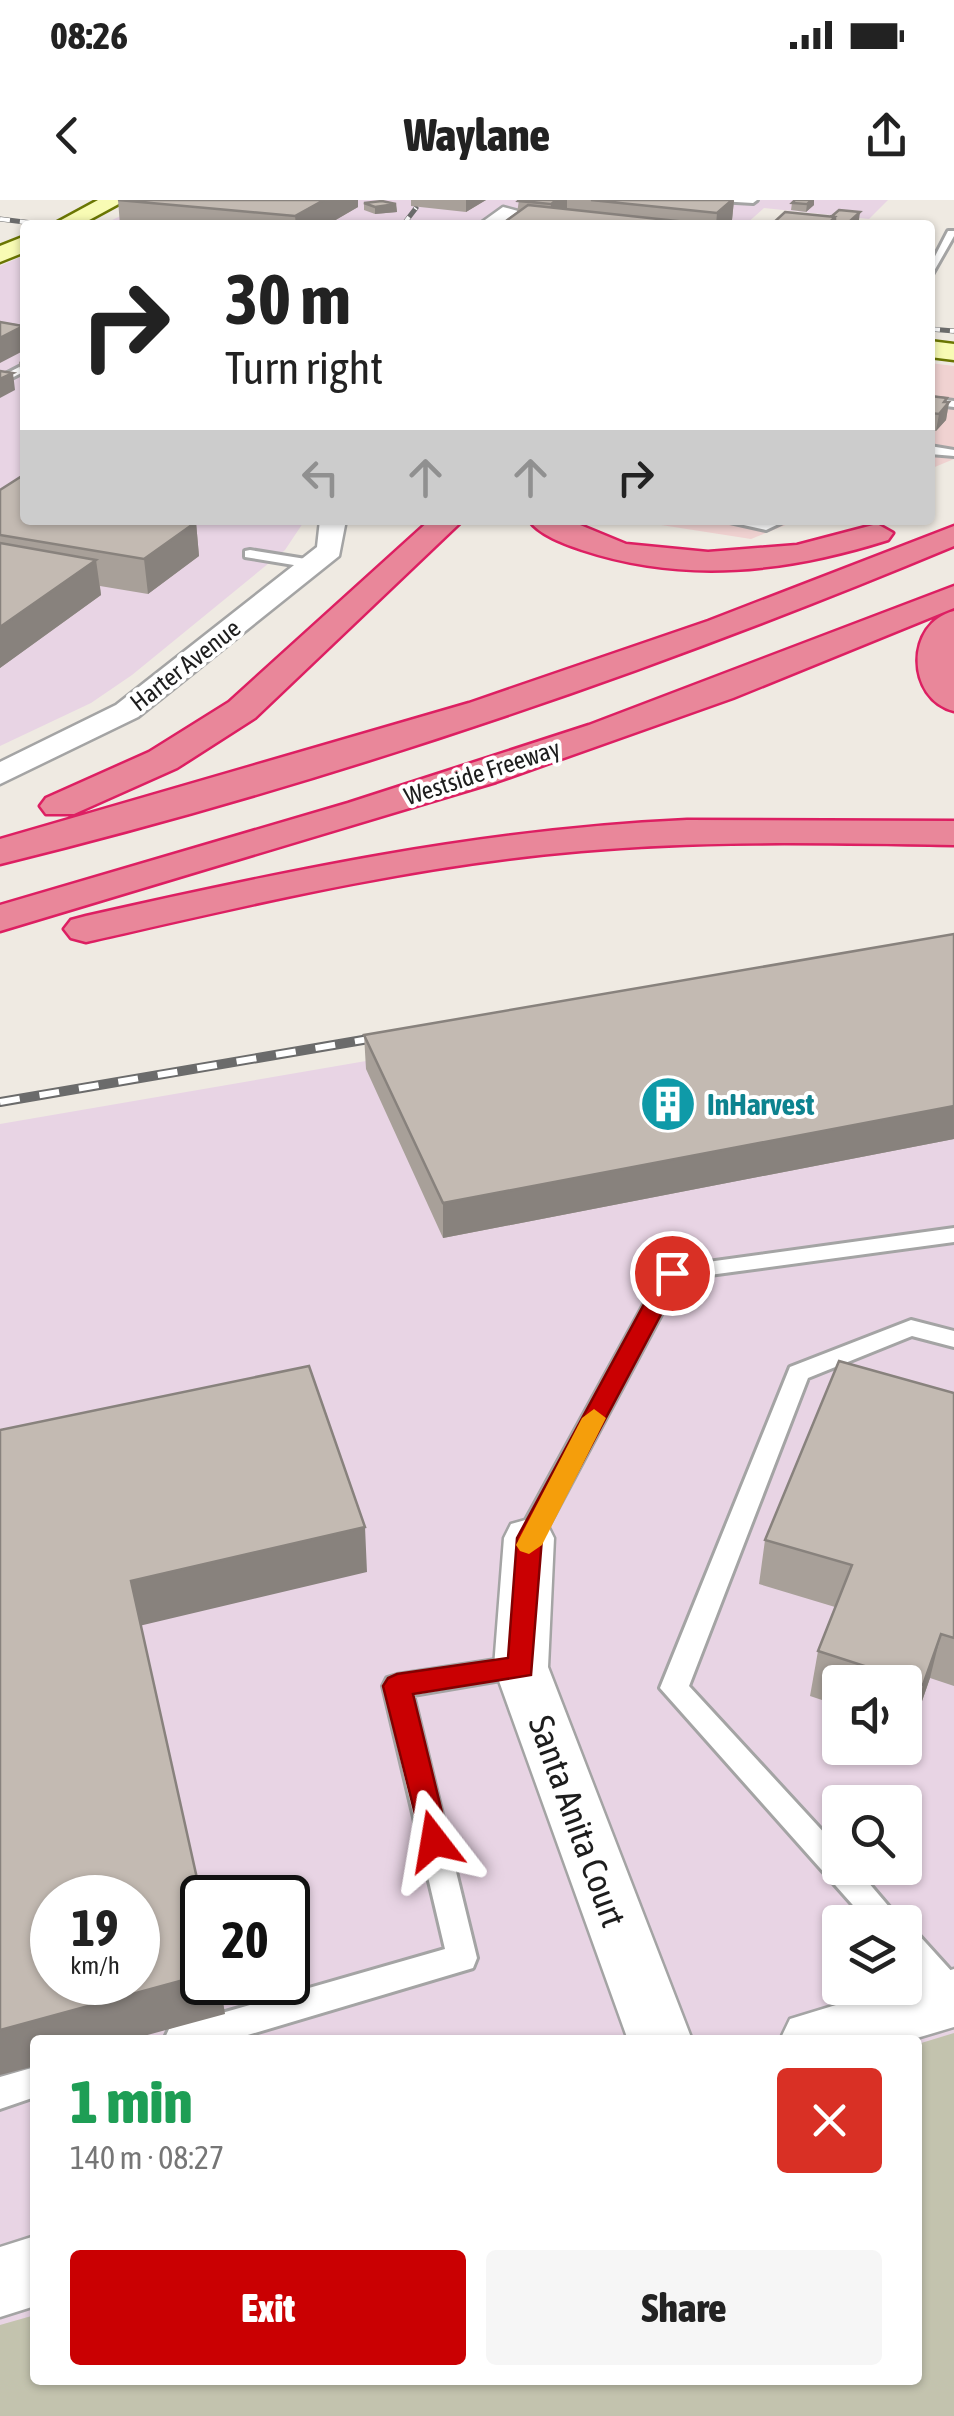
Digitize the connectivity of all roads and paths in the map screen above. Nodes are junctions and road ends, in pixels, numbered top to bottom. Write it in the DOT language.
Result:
graph roads {
  1 [pos="706,200"];
  2 [pos="752,200"];
  3 [pos="117,203"];
  4 [pos="75,220"];
  5 [pos="951,233"];
  6 [pos="935,265"];
  7 [pos="954,390"];
  8 [pos="935,402"];
  9 [pos="954,404"];
  10 [pos="332,525"];
  11 [pos="443,525"];
  12 [pos="553,525"];
  13 [pos="898,525"];
  14 [pos="954,536"];
  15 [pos="250,554"];
  16 [pos="312,564"];
  17 [pos="954,596"];
  18 [pos="954,622"];
  19 [pos="954,700"];
  20 [pos="0,774"];
  21 [pos="0,827"];
  22 [pos="954,833"];
  23 [pos="0,852"];
  24 [pos="0,918"];
  25 [pos="0,949"];
  26 [pos="954,1235"];
  27 [pos="954,1340"];
  28 [pos="530,1538"];
  29 [pos="521,1668"];
  30 [pos="872,1905"];
  31 [pos="922,1961"];
  32 [pos="954,1997"];
  33 [pos="197,2035"];
  34 [pos="658,2035"];
  35 [pos="829,2035"];
  36 [pos="30,2083"];
  37 [pos="0,2092"];
  38 [pos="30,2273"];
  39 [pos="0,2282"];
  1 -- 2 [label="lane"];
  3 -- 4 [label="street"];
  5 -- 6 [label="lane"];
  7 -- 8 [label="lane"];
  8 -- 9 [label="lane"];
  10 -- 16 [label="street, Harter Avenue"];
  11 -- 21 [label="highway"];
  12 -- 13 [label="highway"];
  14 -- 23 [label="highway, Westside Freeway"];
  15 -- 16 [label="lane"];
  16 -- 20 [label="street, Harter Avenue"];
  17 -- 24 [label="highway, Westside Freeway"];
  18 -- 19 [label="highway"];
  22 -- 25 [label="highway"];
  26 -- 28 [label="lane"];
  27 -- 30 [label="lane"];
  28 -- 29 [label="street, Santa Anita Court"];
  29 -- 33 [label="lane"];
  29 -- 34 [label="street, Santa Anita Court"];
  31 -- 32 [label="lane"];
  32 -- 35 [label="street"];
  36 -- 37 [label="lane"];
  38 -- 39 [label="street"];
}
